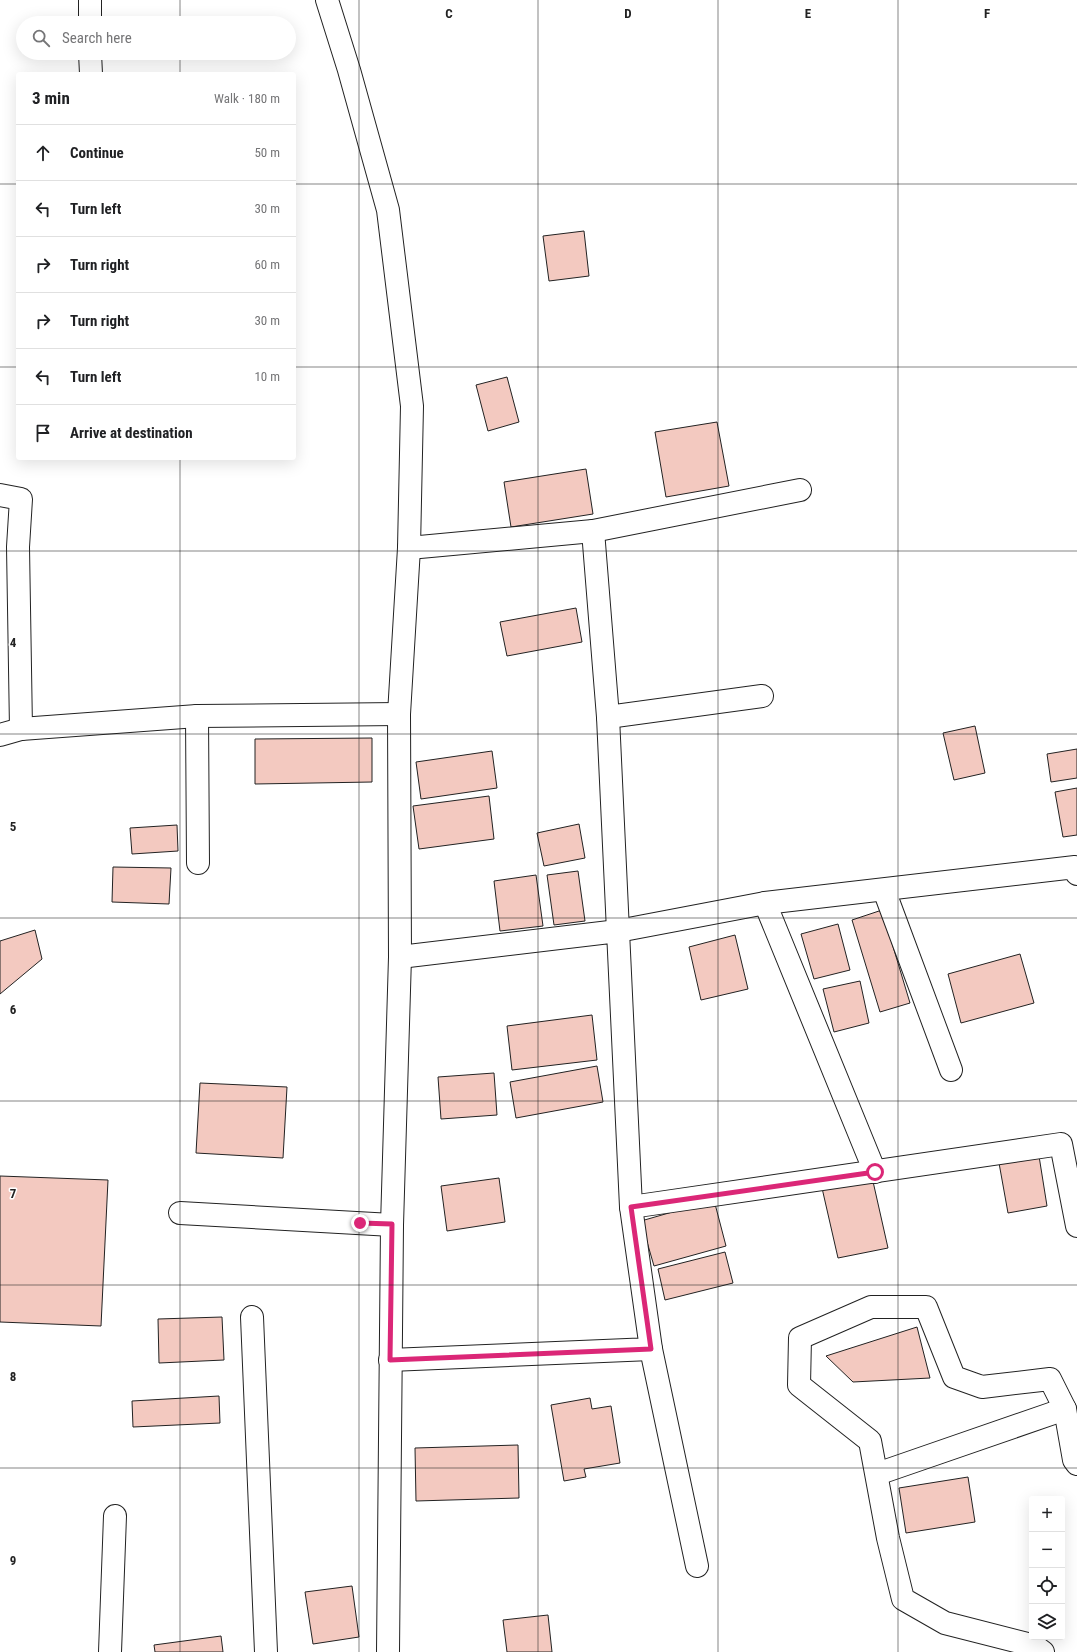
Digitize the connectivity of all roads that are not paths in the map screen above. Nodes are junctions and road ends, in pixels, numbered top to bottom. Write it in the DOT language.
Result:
graph roads {
  1 [pos="90,0"];
  2 [pos="327,0"];
  3 [pos="90,16"];
  4 [pos="90,60"];
  5 [pos="91,72"];
  6 [pos="800,490"];
  7 [pos="0,495"];
  8 [pos="593,531"];
  9 [pos="409,548"];
  10 [pos="762,696"];
  11 [pos="399,714"];
  12 [pos="197,716"];
  13 [pos="608,717"];
  14 [pos="21,729"];
  15 [pos="0,735"];
  16 [pos="198,863"];
  17 [pos="1076,869"];
  18 [pos="884,890"];
  19 [pos="765,903"];
  20 [pos="618,931"];
  21 [pos="400,957"];
  22 [pos="951,1070"];
  23 [pos="875,1172"];
  24 [pos="631,1207"];
  25 [pos="180,1213"];
  26 [pos="1076,1214"];
  27 [pos="392,1224"];
  28 [pos="252,1317"];
  29 [pos="651,1349"];
  30 [pos="390,1360"];
  31 [pos="1065,1409"];
  32 [pos="1077,1464"];
  33 [pos="876,1474"];
  34 [pos="115,1516"];
  35 [pos="697,1566"];
  36 [pos="110,1652"];
  37 [pos="266,1652"];
  38 [pos="388,1652"];
  39 [pos="1043,1652"];
  1 -- 3 [label="street"];
  2 -- 9 [label="street"];
  4 -- 5 [label="street"];
  6 -- 8 [label="street"];
  7 -- 14 [label="street"];
  8 -- 9 [label="street"];
  8 -- 13 [label="street"];
  9 -- 11 [label="street"];
  10 -- 13 [label="street"];
  11 -- 12 [label="street"];
  11 -- 21 [label="street"];
  12 -- 14 [label="street"];
  12 -- 16 [label="street"];
  13 -- 20 [label="street"];
  14 -- 15 [label="street"];
  17 -- 18 [label="street"];
  18 -- 19 [label="street"];
  18 -- 22 [label="street"];
  19 -- 20 [label="street"];
  19 -- 23 [label="street"];
  20 -- 21 [label="street"];
  20 -- 24 [label="street"];
  21 -- 27 [label="street"];
  23 -- 24 [label="street"];
  23 -- 26 [label="street"];
  24 -- 29 [label="street"];
  25 -- 27 [label="street"];
  27 -- 30 [label="street"];
  28 -- 37 [label="street"];
  29 -- 30 [label="street"];
  29 -- 35 [label="street"];
  30 -- 38 [label="street"];
  31 -- 32 [label="street"];
  31 -- 33 [label="street"];
  31 -- 33 [label="street"];
  33 -- 39 [label="street"];
  34 -- 36 [label="street"];
}
